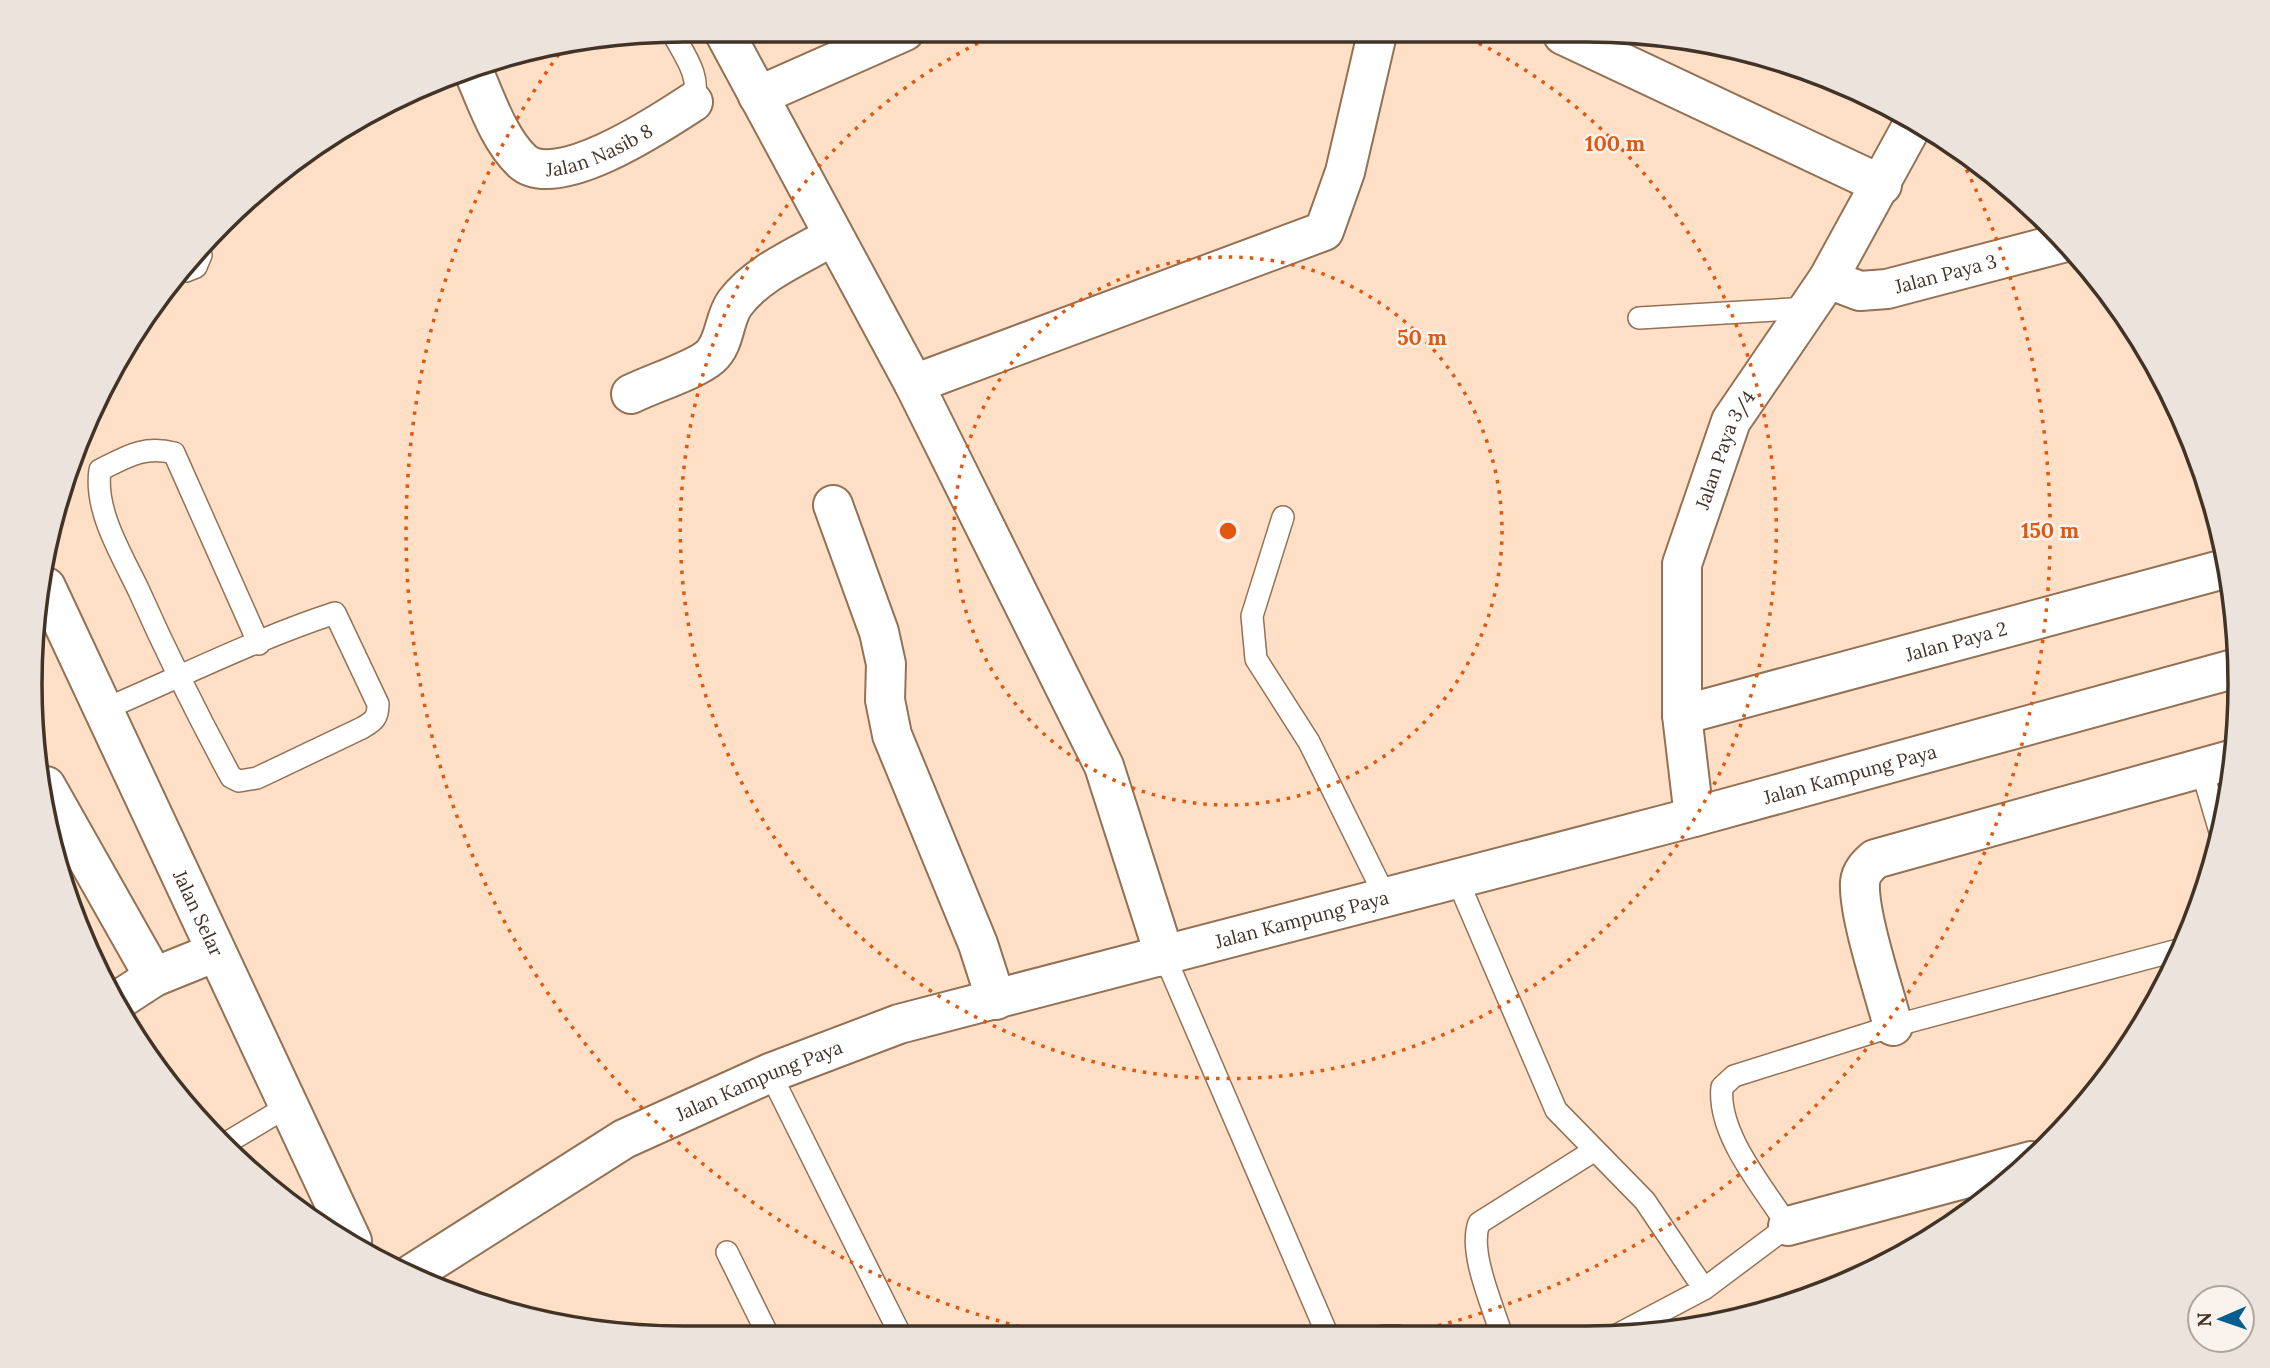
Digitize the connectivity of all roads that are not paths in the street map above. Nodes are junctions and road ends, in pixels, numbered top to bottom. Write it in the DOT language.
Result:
graph roads {
  1 [pos="677,42"];
  2 [pos="729,42"];
  3 [pos="880,42"];
  4 [pos="1375,42"];
  5 [pos="1578,42"];
  6 [pos="476,77"];
  7 [pos="758,96"];
  8 [pos="693,102"];
  9 [pos="1910,130"];
  10 [pos="1882,185"];
  11 [pos="833,236"];
  12 [pos="2054,245"];
  13 [pos="1819,294"];
  14 [pos="1639,318"];
  15 [pos="914,384"];
  16 [pos="631,394"];
  17 [pos="833,505"];
  18 [pos="1283,517"];
  19 [pos="2218,571"];
  20 [pos="48,592"];
  21 [pos="259,644"];
  22 [pos="2228,671"];
  23 [pos="178,678"];
  24 [pos="103,710"];
  25 [pos="1682,715"];
  26 [pos="2218,763"];
  27 [pos="2219,791"];
  28 [pos="51,794"];
  29 [pos="1694,817"];
  30 [pos="1457,878"];
  31 [pos="1386,898"];
  32 [pos="216,952"];
  33 [pos="2169,952"];
  34 [pos="1166,957"];
  35 [pos="155,977"];
  36 [pos="124,997"];
  37 [pos="996,1000"];
  38 [pos="1893,1026"];
  39 [pos="770,1073"];
  40 [pos="288,1106"];
  41 [pos="232,1140"];
  42 [pos="1595,1150"];
  43 [pos="2009,1167"];
  44 [pos="1788,1226"];
  45 [pos="347,1230"];
  46 [pos="727,1252"];
  47 [pos="420,1269"];
  48 [pos="1704,1289"];
  49 [pos="1637,1324"];
  50 [pos="764,1326"];
  51 [pos="896,1326"];
  52 [pos="1324,1326"];
  53 [pos="1499,1326"];
  1 -- 8 [label="lane"];
  2 -- 7 [label="street"];
  3 -- 7 [label="street"];
  4 -- 15 [label="street"];
  5 -- 10 [label="street"];
  6 -- 8 [label="street, Jalan Nasib 8"];
  7 -- 11 [label="street"];
  9 -- 10 [label="street, Jalan Paya 3/4"];
  10 -- 13 [label="street, Jalan Paya 3/4"];
  11 -- 15 [label="street"];
  11 -- 16 [label="street"];
  12 -- 13 [label="street, Jalan Paya 3"];
  13 -- 14 [label="lane"];
  13 -- 25 [label="street, Jalan Paya 3/4"];
  15 -- 34 [label="street"];
  17 -- 37 [label="street"];
  18 -- 31 [label="lane"];
  19 -- 25 [label="street, Jalan Paya 2"];
  20 -- 24 [label="street, Jalan Selar"];
  21 -- 23 [label="lane"];
  21 -- 23 [label="lane"];
  21 -- 23 [label="lane"];
  22 -- 29 [label="street, Jalan Kampung Paya"];
  23 -- 24 [label="lane"];
  24 -- 32 [label="street, Jalan Selar"];
  25 -- 29 [label="street, Jalan Paya 3/4"];
  26 -- 27 [label="lane"];
  26 -- 38 [label="street"];
  28 -- 35 [label="street"];
  29 -- 30 [label="street, Jalan Kampung Paya"];
  30 -- 31 [label="street, Jalan Kampung Paya"];
  30 -- 42 [label="lane"];
  31 -- 34 [label="street, Jalan Kampung Paya"];
  32 -- 35 [label="street"];
  32 -- 40 [label="street, Jalan Selar"];
  33 -- 38 [label="lane"];
  34 -- 37 [label="street, Jalan Kampung Paya"];
  34 -- 52 [label="lane"];
  35 -- 36 [label="street"];
  37 -- 39 [label="street, Jalan Kampung Paya"];
  38 -- 44 [label="lane"];
  39 -- 47 [label="street, Jalan Kampung Paya"];
  39 -- 51 [label="lane"];
  40 -- 41 [label="lane"];
  40 -- 45 [label="street, Jalan Selar"];
  42 -- 48 [label="lane"];
  42 -- 53 [label="lane"];
  43 -- 44 [label="street"];
  44 -- 48 [label="lane"];
  46 -- 50 [label="lane"];
  48 -- 49 [label="lane"];
}
